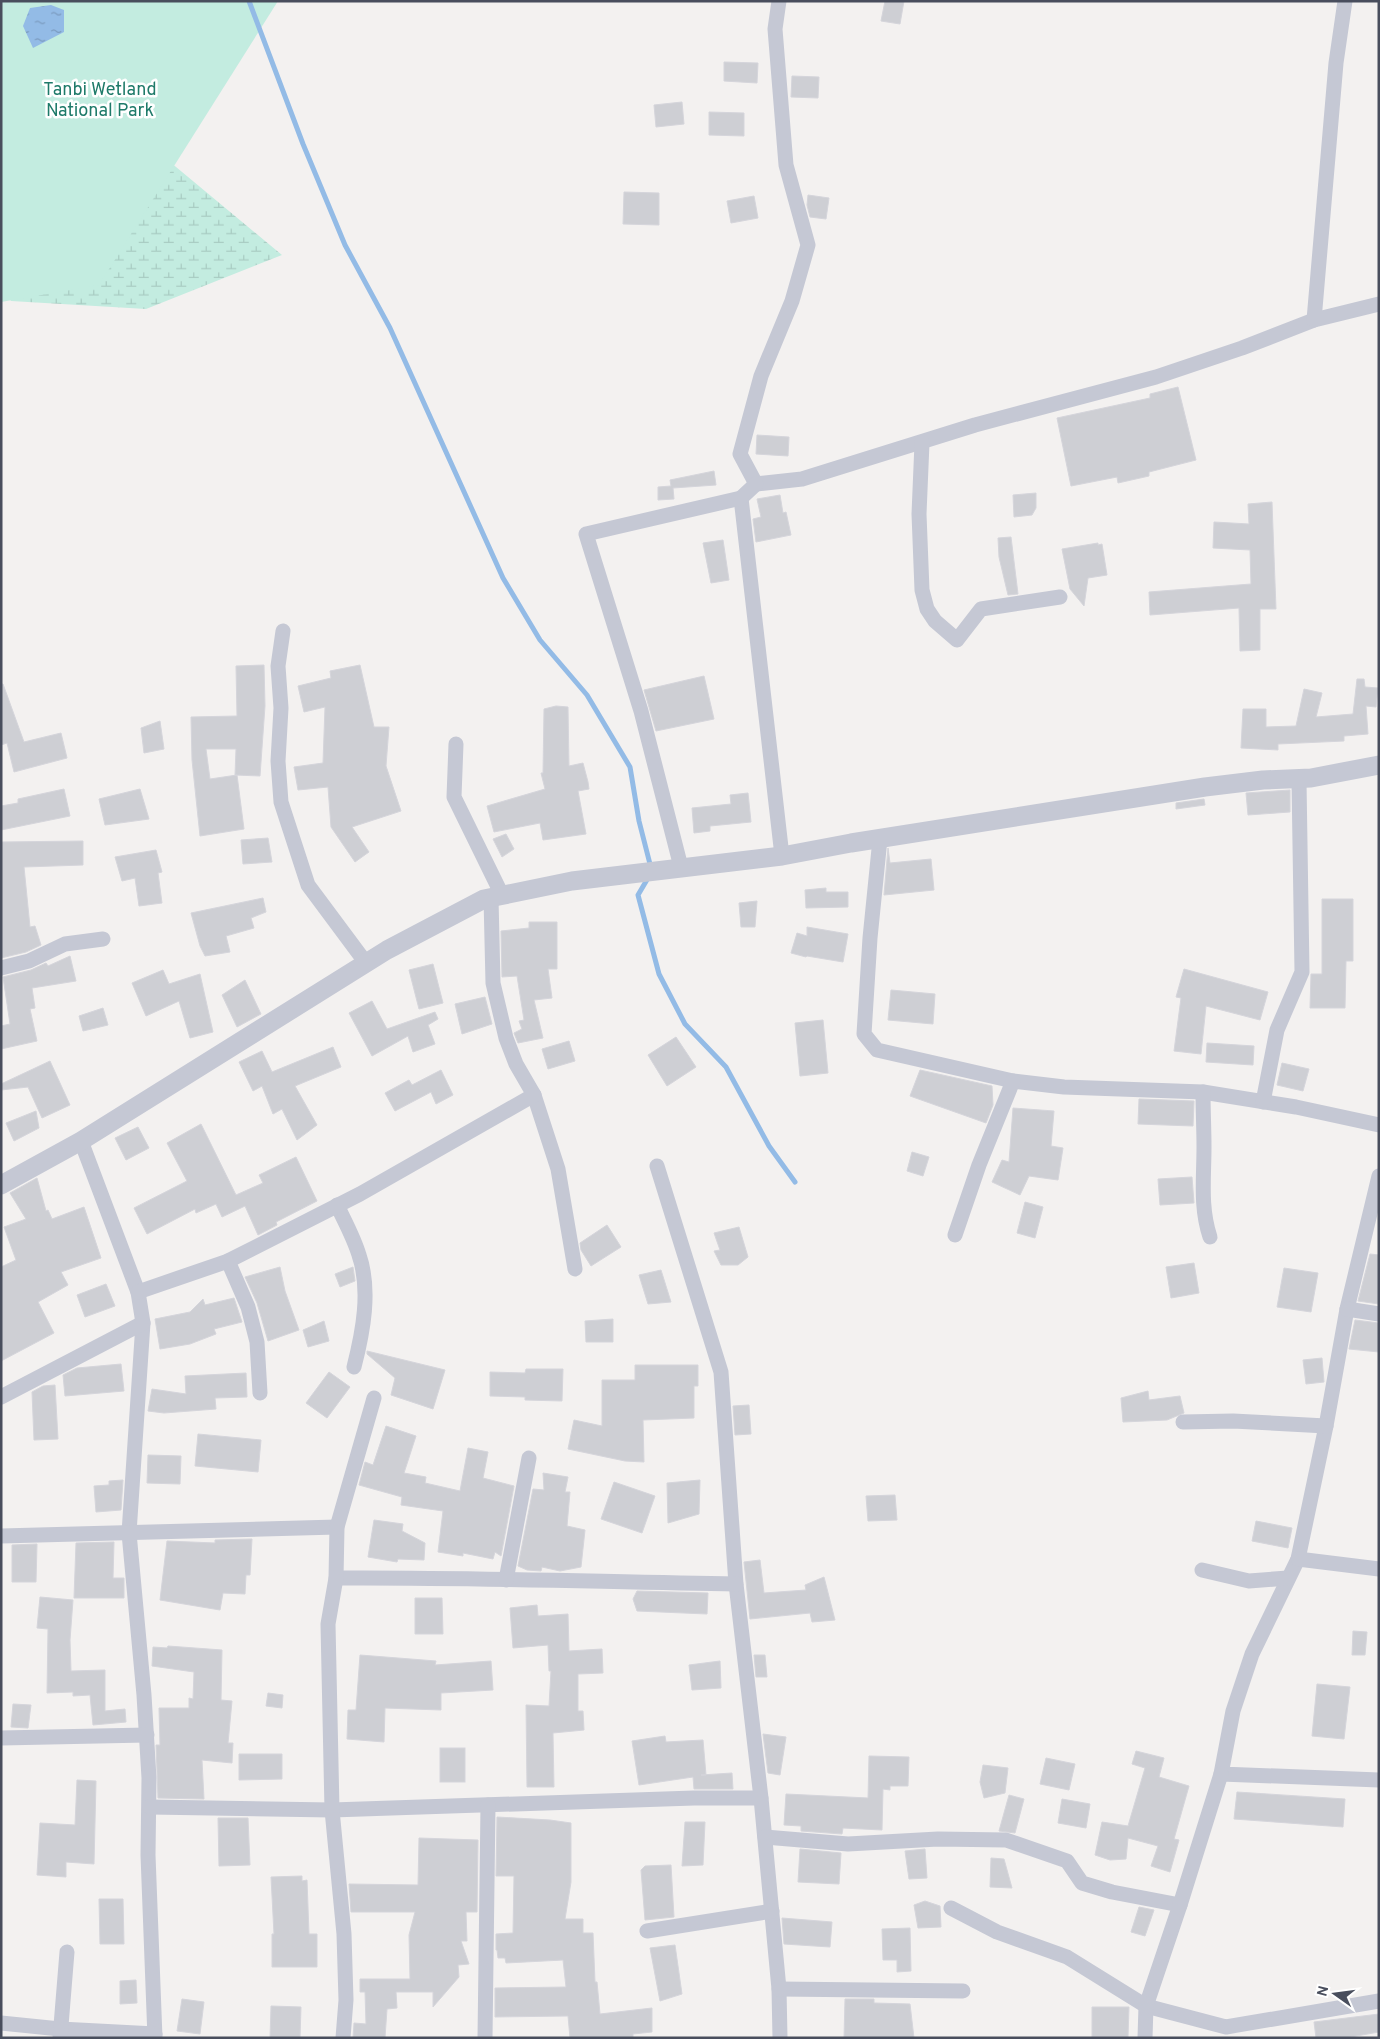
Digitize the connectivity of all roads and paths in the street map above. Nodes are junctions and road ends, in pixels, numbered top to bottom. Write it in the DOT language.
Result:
graph roads {
  1 [pos="779,1"];
  2 [pos="1345,1"];
  3 [pos="1379,304"];
  4 [pos="1314,320"];
  5 [pos="922,443"];
  6 [pos="756,484"];
  7 [pos="741,498"];
  8 [pos="1060,596"];
  9 [pos="284,630"];
  10 [pos="456,744"];
  11 [pos="1379,765"];
  12 [pos="1311,778"];
  13 [pos="880,839"];
  14 [pos="782,856"];
  15 [pos="682,867"];
  16 [pos="496,896"];
  17 [pos="103,939"];
  18 [pos="366,963"];
  19 [pos="1,968"];
  20 [pos="1012,1081"];
  21 [pos="1203,1092"];
  22 [pos="534,1095"];
  23 [pos="1263,1102"];
  24 [pos="1379,1125"];
  25 [pos="81,1141"];
  26 [pos="657,1166"];
  27 [pos="1379,1176"];
  28 [pos="1,1185"];
  29 [pos="337,1205"];
  30 [pos="955,1235"];
  31 [pos="1210,1237"];
  32 [pos="228,1261"];
  33 [pos="575,1268"];
  34 [pos="138,1292"];
  35 [pos="1347,1309"];
  36 [pos="1379,1314"];
  37 [pos="143,1323"];
  38 [pos="354,1367"];
  39 [pos="260,1392"];
  40 [pos="1,1396"];
  41 [pos="374,1398"];
  42 [pos="1183,1422"];
  43 [pos="1326,1426"];
  44 [pos="529,1458"];
  45 [pos="337,1527"];
  46 [pos="129,1533"];
  47 [pos="1,1536"];
  48 [pos="1298,1558"];
  49 [pos="1379,1569"];
  50 [pos="1202,1570"];
  51 [pos="336,1578"];
  52 [pos="1288,1578"];
  53 [pos="506,1580"];
  54 [pos="736,1584"];
  55 [pos="147,1735"];
  56 [pos="1,1738"];
  57 [pos="1221,1774"];
  58 [pos="1379,1780"];
  59 [pos="761,1798"];
  60 [pos="488,1805"];
  61 [pos="150,1807"];
  62 [pos="332,1810"];
  63 [pos="765,1837"];
  64 [pos="1180,1905"];
  65 [pos="951,1908"];
  66 [pos="772,1911"];
  67 [pos="647,1931"];
  68 [pos="66,1952"];
  69 [pos="779,1989"];
  70 [pos="963,1991"];
  71 [pos="1379,2001"];
  72 [pos="1146,2006"];
  73 [pos="1,2023"];
  74 [pos="60,2034"];
  75 [pos="155,2036"];
  76 [pos="343,2038"];
  77 [pos="485,2038"];
  78 [pos="780,2038"];
  79 [pos="1145,2038"];
  1 -- 6 [label="street"];
  2 -- 4 [label="street"];
  3 -- 4 [label="street"];
  4 -- 5 [label="street"];
  5 -- 6 [label="street"];
  5 -- 8 [label="street"];
  6 -- 7 [label="street"];
  7 -- 14 [label="street"];
  7 -- 15 [label="street"];
  9 -- 18 [label="street"];
  10 -- 16 [label="street"];
  11 -- 12 [label="street"];
  12 -- 13 [label="street"];
  12 -- 23 [label="street"];
  13 -- 14 [label="street"];
  13 -- 20 [label="street"];
  14 -- 15 [label="street"];
  15 -- 16 [label="street"];
  16 -- 18 [label="street"];
  16 -- 22 [label="street"];
  17 -- 19 [label="street"];
  18 -- 25 [label="street"];
  20 -- 21 [label="street"];
  20 -- 30 [label="street"];
  21 -- 23 [label="street"];
  21 -- 31 [label="street"];
  22 -- 29 [label="street"];
  22 -- 33 [label="street"];
  23 -- 24 [label="street"];
  25 -- 28 [label="street"];
  25 -- 34 [label="street"];
  26 -- 54 [label="street"];
  27 -- 35 [label="street"];
  29 -- 32 [label="street"];
  29 -- 38 [label="street"];
  32 -- 34 [label="street"];
  32 -- 39 [label="street"];
  34 -- 37 [label="street"];
  35 -- 36 [label="street"];
  35 -- 43 [label="street"];
  37 -- 40 [label="street"];
  37 -- 46 [label="street"];
  41 -- 45 [label="street"];
  42 -- 43 [label="street"];
  43 -- 48 [label="street"];
  44 -- 53 [label="street"];
  45 -- 46 [label="street"];
  45 -- 51 [label="street"];
  46 -- 47 [label="street"];
  46 -- 55 [label="street"];
  48 -- 49 [label="street"];
  48 -- 52 [label="street"];
  50 -- 52 [label="street"];
  51 -- 53 [label="street"];
  51 -- 62 [label="street"];
  52 -- 57 [label="street"];
  53 -- 54 [label="street"];
  54 -- 59 [label="street"];
  55 -- 56 [label="street"];
  55 -- 61 [label="street"];
  57 -- 58 [label="street"];
  57 -- 64 [label="street"];
  59 -- 60 [label="street"];
  59 -- 63 [label="street"];
  60 -- 62 [label="street"];
  60 -- 77 [label="street"];
  61 -- 62 [label="street"];
  61 -- 75 [label="street"];
  62 -- 76 [label="street"];
  63 -- 64 [label="street"];
  63 -- 66 [label="street"];
  64 -- 72 [label="street"];
  65 -- 72 [label="street"];
  66 -- 67 [label="street"];
  66 -- 69 [label="street"];
  68 -- 74 [label="street"];
  69 -- 70 [label="street"];
  69 -- 78 [label="street"];
  71 -- 72 [label="street"];
  72 -- 79 [label="street"];
  73 -- 74 [label="street"];
  74 -- 75 [label="street"];
}
